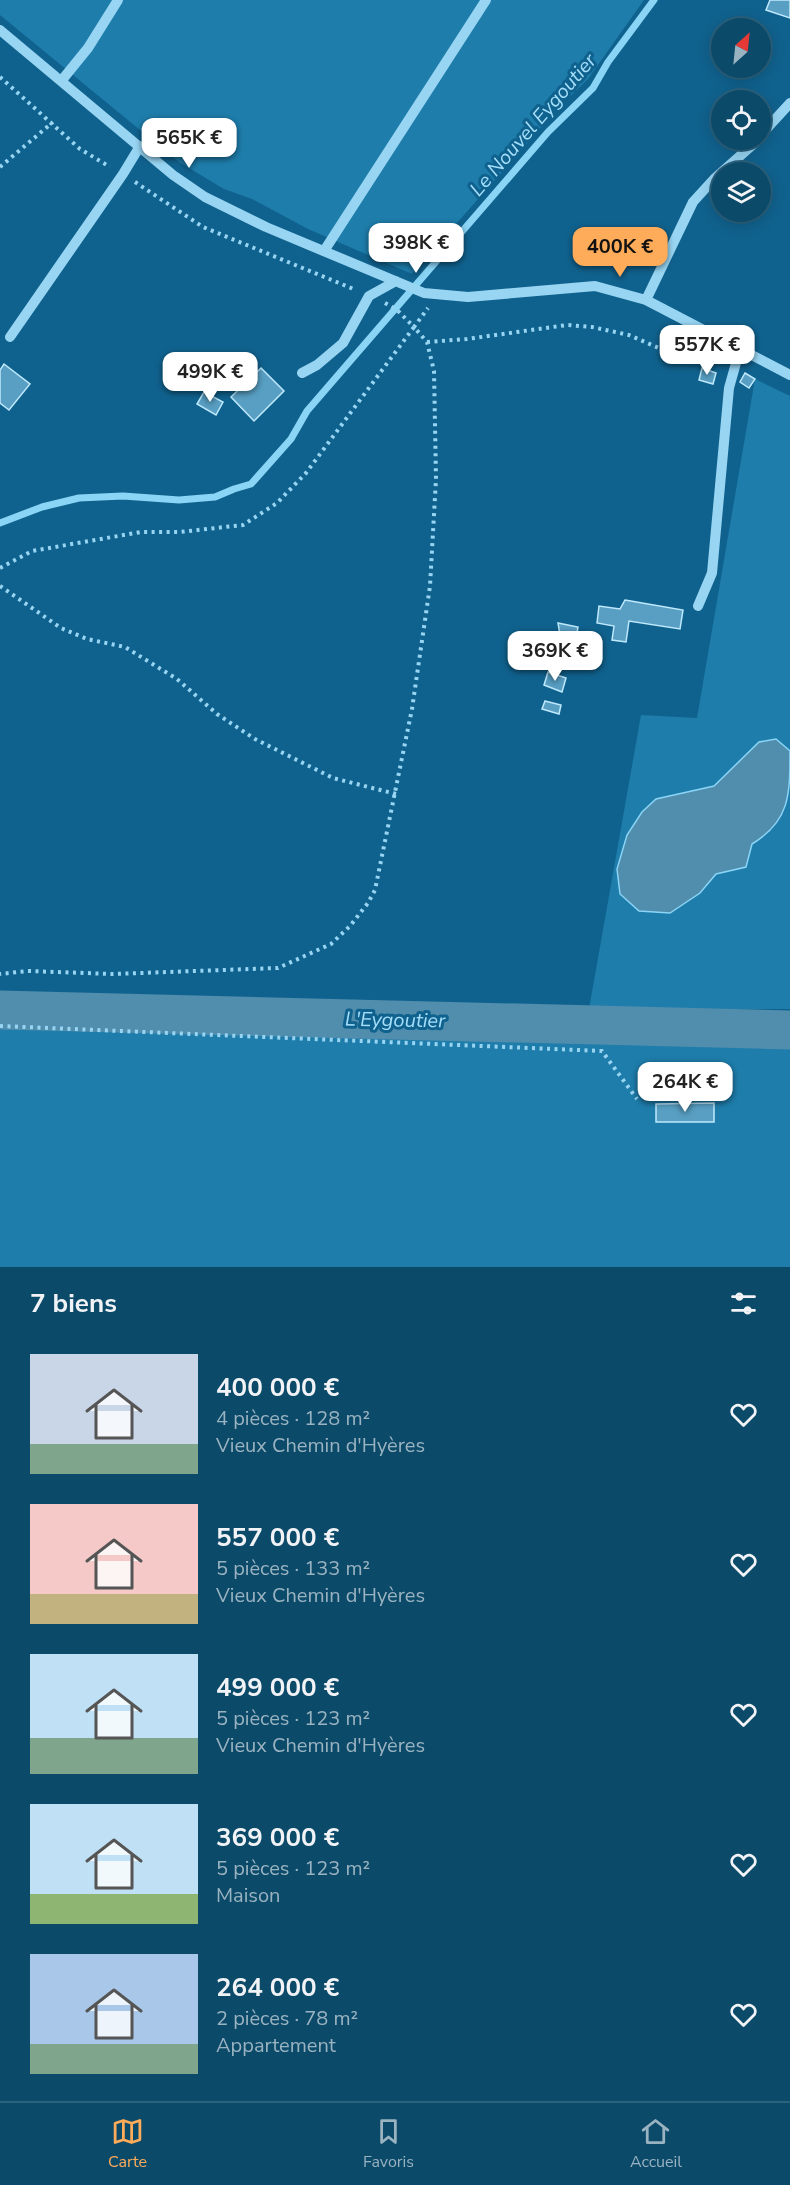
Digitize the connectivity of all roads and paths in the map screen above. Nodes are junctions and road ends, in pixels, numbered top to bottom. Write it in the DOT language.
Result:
graph roads {
  1 [pos="118,0"];
  2 [pos="486,0"];
  3 [pos="0,30"];
  4 [pos="62,80"];
  5 [pos="790,103"];
  6 [pos="53,122"];
  7 [pos="771,124"];
  8 [pos="140,146"];
  9 [pos="746,150"];
  10 [pos="0,167"];
  11 [pos="324,251"];
  12 [pos="396,281"];
  13 [pos="439,293"];
  14 [pos="646,300"];
  15 [pos="380,301"];
  16 [pos="414,327"];
  17 [pos="10,337"];
  18 [pos="427,342"];
  19 [pos="736,347"];
  20 [pos="736,363"];
  21 [pos="302,373"];
  22 [pos="790,375"];
  23 [pos="0,568"];
  24 [pos="0,586"];
  25 [pos="698,606"];
  26 [pos="396,794"];
  27 [pos="0,974"];
  28 [pos="0,1026"];
  29 [pos="637,1099"];
  1 -- 4 [label="street"];
  2 -- 11 [label="street"];
  3 -- 4 [label="street"];
  4 -- 8 [label="street"];
  5 -- 7 [label="street"];
  6 -- 10 [label="path"];
  8 -- 11 [label="street"];
  8 -- 17 [label="street"];
  9 -- 14 [label="street"];
  11 -- 12 [label="street"];
  12 -- 13 [label="street"];
  12 -- 21 [label="street"];
  13 -- 14 [label="street"];
  13 -- 16 [label="path"];
  14 -- 19 [label="street"];
  15 -- 16 [label="path"];
  16 -- 18 [label="path"];
  16 -- 23 [label="path"];
  18 -- 20 [label="path"];
  18 -- 26 [label="path"];
  19 -- 20 [label="street"];
  19 -- 22 [label="street"];
  20 -- 25 [label="street"];
  24 -- 26 [label="path"];
  26 -- 27 [label="path"];
  28 -- 29 [label="path"];
}
